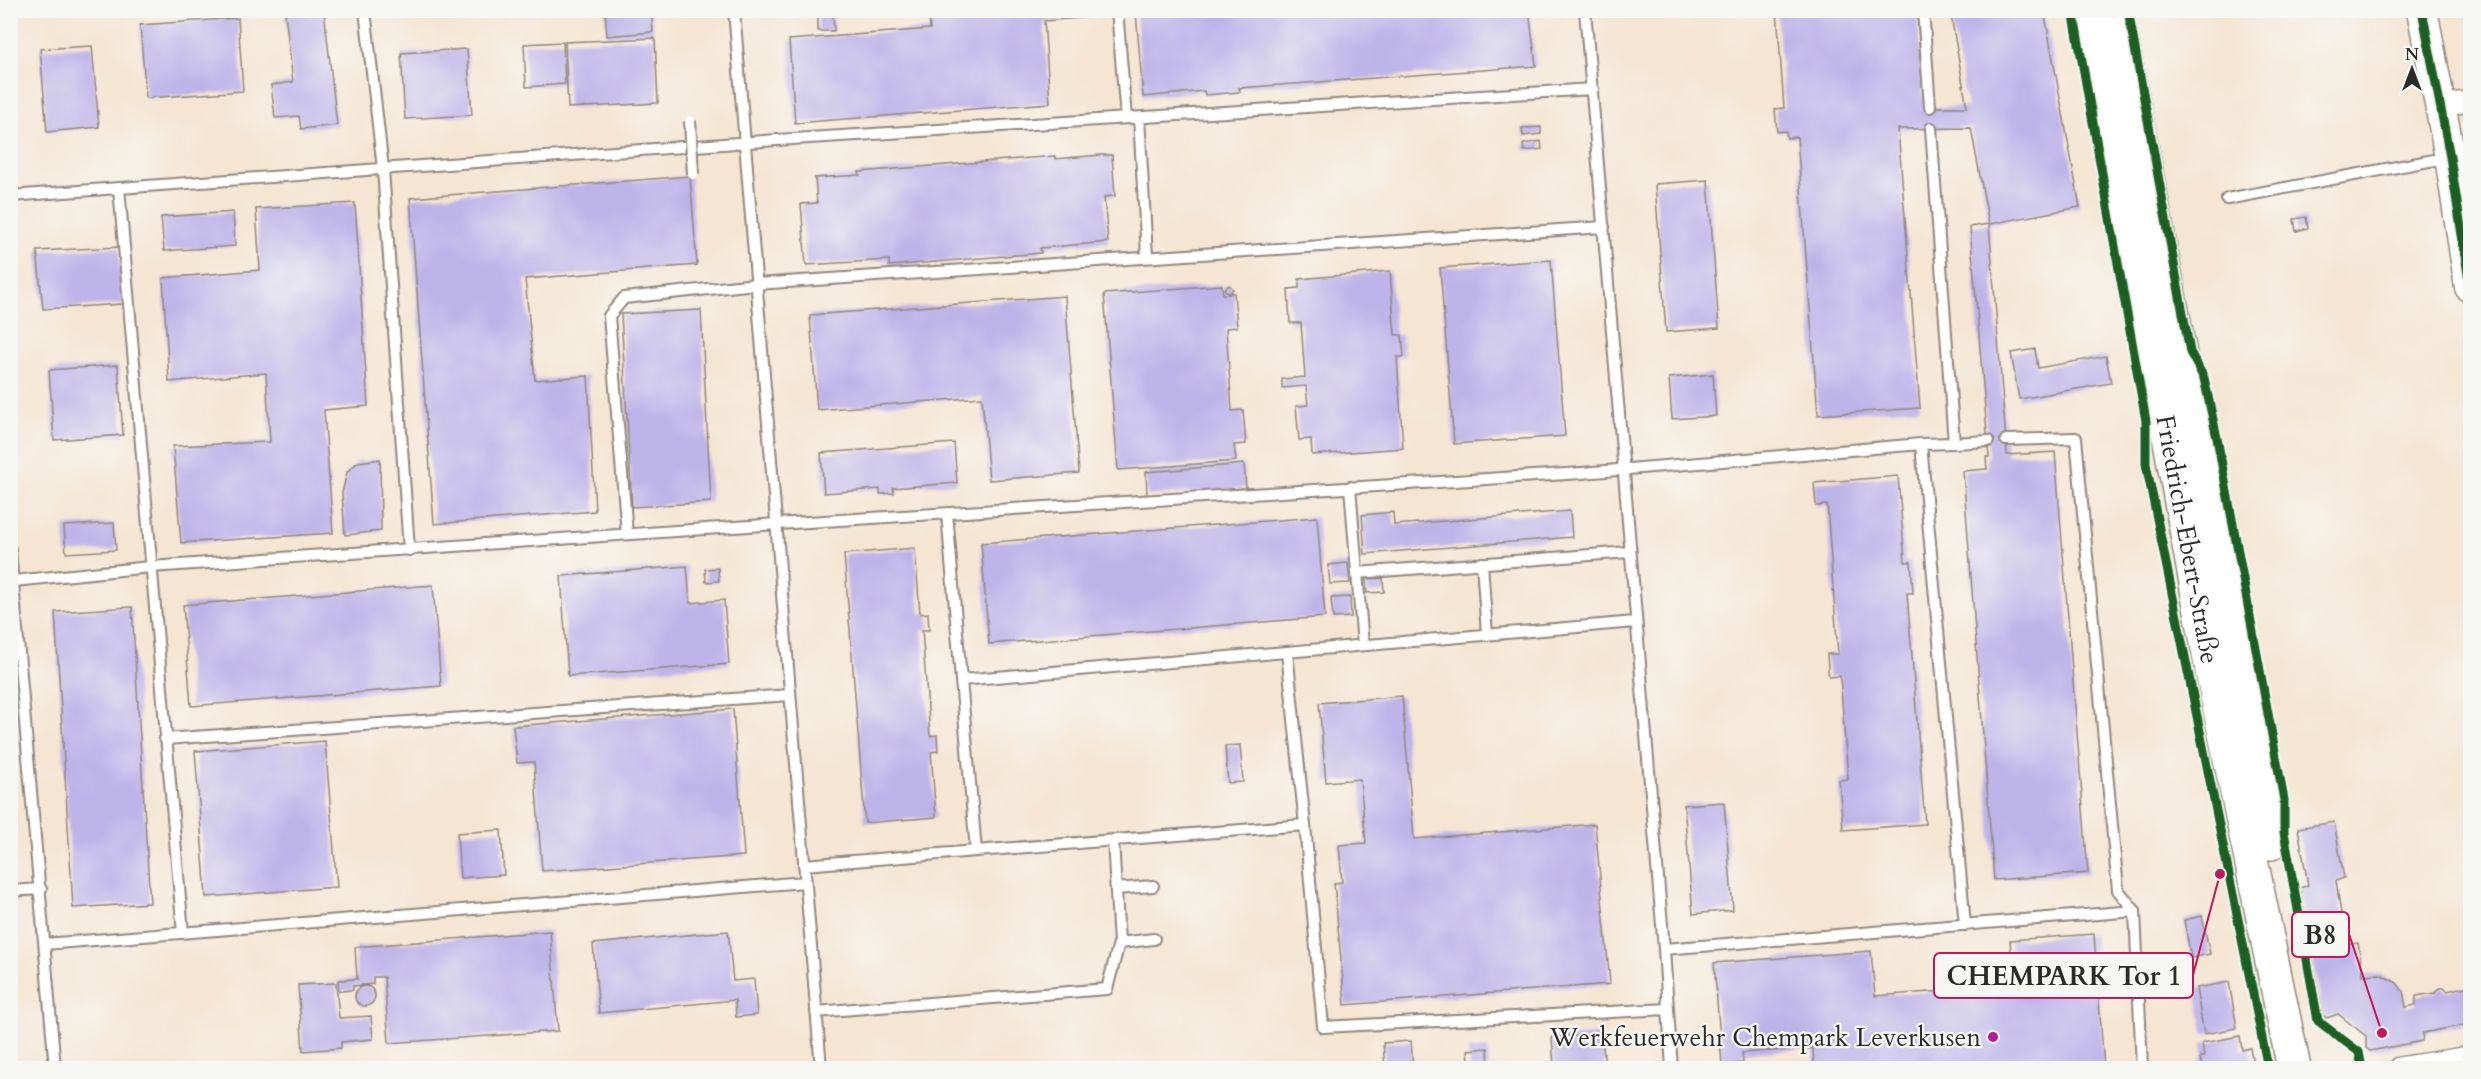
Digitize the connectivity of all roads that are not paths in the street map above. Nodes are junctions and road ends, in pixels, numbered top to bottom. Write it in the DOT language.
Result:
graph roads {
  1 [pos="365,10"];
  2 [pos="734,10"];
  3 [pos="1117,10"];
  4 [pos="1585,10"];
  5 [pos="1923,10"];
  6 [pos="2091,10"];
  7 [pos="2116,10"];
  8 [pos="2422,10"];
  9 [pos="1593,89"];
  10 [pos="2470,101"];
  11 [pos="2440,106"];
  12 [pos="1930,107"];
  13 [pos="1125,118"];
  14 [pos="1139,118"];
  15 [pos="690,121"];
  16 [pos="1931,128"];
  17 [pos="744,142"];
  18 [pos="2450,157"];
  19 [pos="382,169"];
  20 [pos="693,174"];
  21 [pos="119,188"];
  22 [pos="10,196"];
  23 [pos="2464,198"];
  24 [pos="2227,199"];
  25 [pos="1604,227"];
  26 [pos="1147,256"];
  27 [pos="756,284"];
  28 [pos="2470,287"];
  29 [pos="2006,440"];
  30 [pos="1988,441"];
  31 [pos="1954,443"];
  32 [pos="1921,444"];
  33 [pos="1622,469"];
  34 [pos="1350,487"];
  35 [pos="947,513"];
  36 [pos="777,524"];
  37 [pos="627,534"];
  38 [pos="10,549"];
  39 [pos="409,550"];
  40 [pos="1629,552"];
  41 [pos="1482,564"];
  42 [pos="150,567"];
  43 [pos="1357,573"];
  44 [pos="14,581"];
  45 [pos="1635,622"];
  46 [pos="1487,635"];
  47 [pos="1363,645"];
  48 [pos="1287,652"];
  49 [pos="961,680"];
  50 [pos="790,695"];
  51 [pos="165,739"];
  52 [pos="1305,825"];
  53 [pos="1113,840"];
  54 [pos="976,851"];
  55 [pos="804,865"];
  56 [pos="805,882"];
  57 [pos="1153,886"];
  58 [pos="41,889"];
  59 [pos="1116,889"];
  60 [pos="10,891"];
  61 [pos="2135,911"];
  62 [pos="1965,925"];
  63 [pos="183,933"];
  64 [pos="1154,939"];
  65 [pos="1119,942"];
  66 [pos="45,944"];
  67 [pos="1664,949"];
  68 [pos="1668,1009"];
  69 [pos="816,1012"];
  70 [pos="2470,1056"];
  71 [pos="55,1068"];
  72 [pos="821,1068"];
  73 [pos="1672,1068"];
  74 [pos="2142,1068"];
  75 [pos="2294,1068"];
  76 [pos="2313,1068"];
  77 [pos="2399,1068"];
  1 -- 19 [label="lane"];
  2 -- 17 [label="lane"];
  3 -- 13 [label="lane"];
  4 -- 9 [label="lane"];
  5 -- 12 [label="lane"];
  6 -- 75 [label="main road, Friedrich-Ebert-Straße"];
  7 -- 76 [label="main road, Friedrich-Ebert-Straße"];
  8 -- 11 [label="street"];
  9 -- 14 [label="lane"];
  9 -- 25 [label="lane"];
  10 -- 11 [label="street"];
  11 -- 18 [label="street"];
  13 -- 14 [label="lane"];
  13 -- 17 [label="lane"];
  14 -- 26 [label="lane"];
  15 -- 20 [label="lane, bridge"];
  16 -- 31 [label="lane"];
  17 -- 19 [label="lane"];
  17 -- 27 [label="lane"];
  18 -- 23 [label="street"];
  18 -- 24 [label="lane"];
  19 -- 21 [label="lane"];
  19 -- 39 [label="lane"];
  21 -- 22 [label="lane"];
  21 -- 42 [label="lane"];
  23 -- 28 [label="street"];
  25 -- 26 [label="lane"];
  25 -- 33 [label="lane"];
  26 -- 27 [label="lane"];
  27 -- 36 [label="lane"];
  27 -- 37 [label="lane"];
  29 -- 61 [label="lane"];
  30 -- 31 [label="lane"];
  31 -- 32 [label="lane"];
  32 -- 33 [label="lane"];
  32 -- 62 [label="lane"];
  33 -- 34 [label="lane"];
  33 -- 40 [label="lane"];
  34 -- 35 [label="lane"];
  34 -- 43 [label="lane"];
  35 -- 36 [label="lane"];
  35 -- 49 [label="lane"];
  36 -- 37 [label="lane"];
  36 -- 50 [label="lane"];
  37 -- 39 [label="lane"];
  38 -- 44 [label="lane"];
  39 -- 42 [label="lane"];
  40 -- 41 [label="lane"];
  40 -- 45 [label="lane"];
  41 -- 43 [label="lane"];
  41 -- 46 [label="lane"];
  42 -- 44 [label="lane"];
  42 -- 51 [label="lane"];
  43 -- 47 [label="lane"];
  44 -- 58 [label="lane"];
  45 -- 46 [label="lane"];
  45 -- 67 [label="lane"];
  46 -- 47 [label="lane"];
  47 -- 48 [label="lane"];
  48 -- 49 [label="lane"];
  48 -- 52 [label="lane"];
  49 -- 54 [label="lane"];
  50 -- 51 [label="lane"];
  50 -- 55 [label="lane"];
  51 -- 63 [label="lane"];
  52 -- 53 [label="lane"];
  52 -- 68 [label="lane"];
  53 -- 54 [label="lane"];
  53 -- 59 [label="lane"];
  54 -- 55 [label="lane"];
  55 -- 56 [label="lane"];
  56 -- 63 [label="lane"];
  56 -- 69 [label="lane"];
  57 -- 59 [label="lane"];
  58 -- 60 [label="lane"];
  58 -- 66 [label="lane"];
  59 -- 65 [label="lane"];
  61 -- 62 [label="lane"];
  61 -- 74 [label="lane"];
  62 -- 67 [label="lane"];
  63 -- 66 [label="lane"];
  64 -- 65 [label="lane"];
  65 -- 69 [label="lane"];
  66 -- 71 [label="lane"];
  67 -- 68 [label="lane"];
  68 -- 73 [label="lane"];
  69 -- 72 [label="lane"];
  70 -- 77 [label="street"];
}
